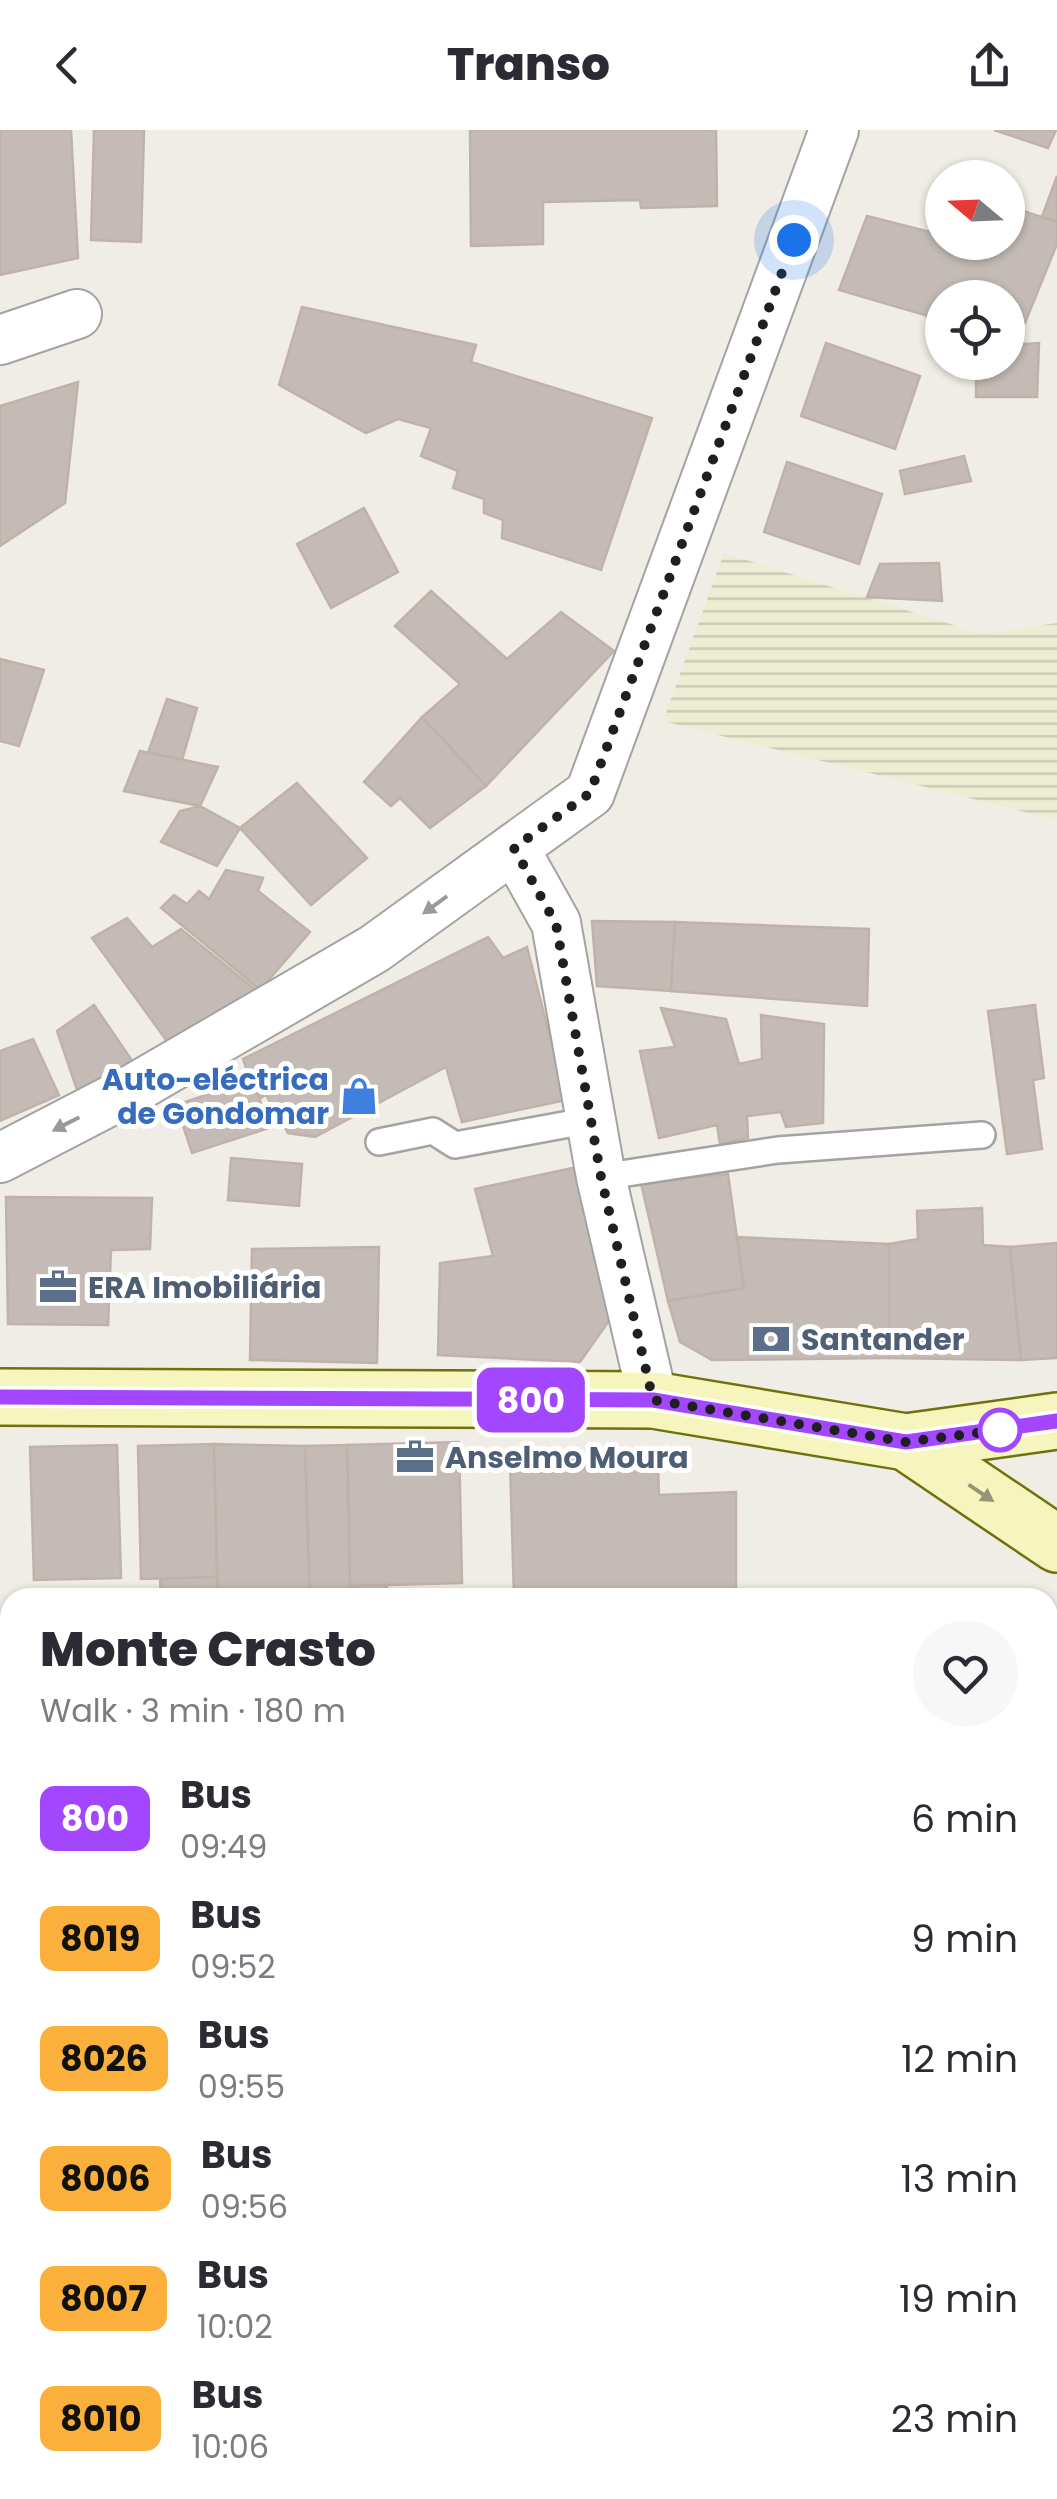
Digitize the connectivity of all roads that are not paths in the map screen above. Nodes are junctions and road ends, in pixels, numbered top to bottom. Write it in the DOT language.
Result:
graph roads {
  1 [pos="834,130"];
  2 [pos="77,314"];
  3 [pos="0,340"];
  4 [pos="514,848"];
  5 [pos="591,1120"];
  6 [pos="982,1135"];
  7 [pos="379,1142"];
  8 [pos="0,1158"];
  9 [pos="601,1177"];
  10 [pos="0,1397"];
  11 [pos="653,1400"];
  12 [pos="1057,1421"];
  13 [pos="906,1442"];
  14 [pos="1057,1544"];
  1 -- 4 [label="street"];
  2 -- 3 [label="street"];
  4 -- 5 [label="street"];
  4 -- 8 [label="street, one-way"];
  5 -- 7 [label="lane"];
  5 -- 9 [label="street"];
  6 -- 9 [label="lane"];
  9 -- 11 [label="street"];
  10 -- 11 [label="main road"];
  11 -- 13 [label="main road"];
  12 -- 13 [label="main road"];
  13 -- 14 [label="main road, one-way"];
}
